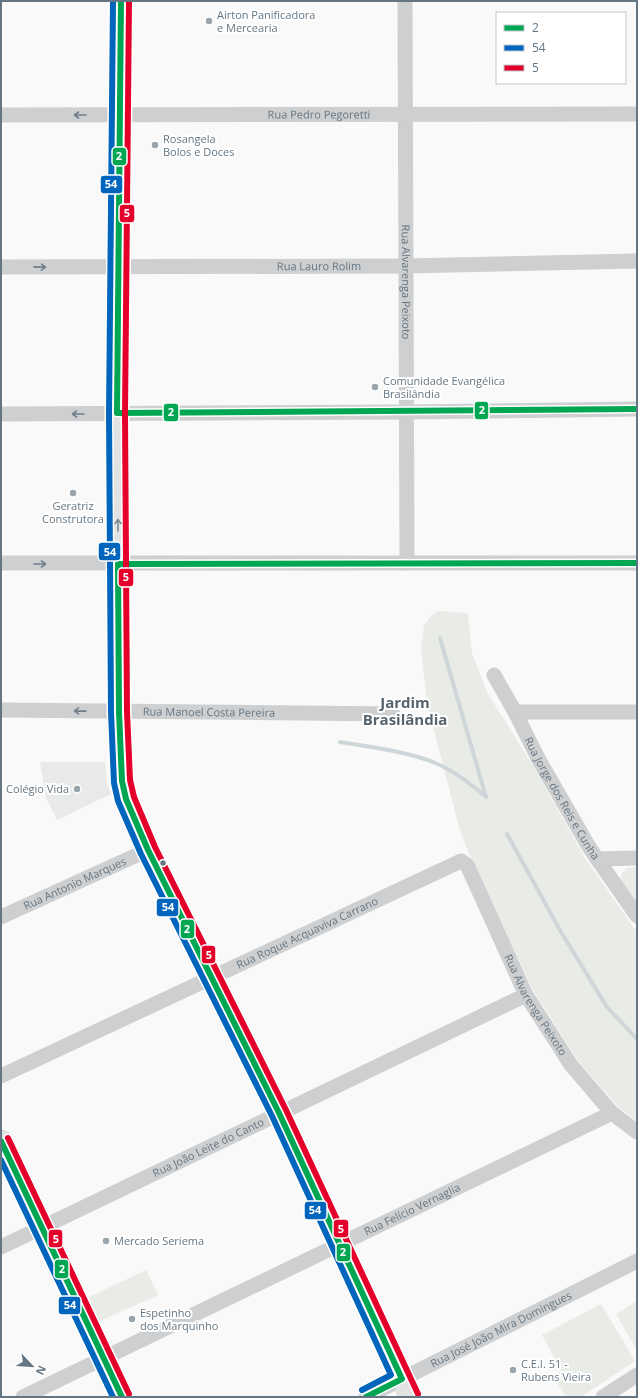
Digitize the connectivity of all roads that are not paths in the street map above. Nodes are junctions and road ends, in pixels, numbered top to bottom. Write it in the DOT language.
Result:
graph roads {
  1 [pos="121,1"];
  2 [pos="405,1"];
  3 [pos="637,114"];
  4 [pos="1,115"];
  5 [pos="119,115"];
  6 [pos="405,116"];
  7 [pos="637,261"];
  8 [pos="406,266"];
  9 [pos="1,267"];
  10 [pos="118,268"];
  11 [pos="637,409"];
  12 [pos="406,412"];
  13 [pos="117,413"];
  14 [pos="1,414"];
  15 [pos="1,563"];
  16 [pos="406,563"];
  17 [pos="637,563"];
  18 [pos="118,564"];
  19 [pos="494,675"];
  20 [pos="1,710"];
  21 [pos="119,712"];
  22 [pos="515,712"];
  23 [pos="637,712"];
  24 [pos="393,714"];
  25 [pos="148,850"];
  26 [pos="637,858"];
  27 [pos="597,859"];
  28 [pos="461,861"];
  29 [pos="637,916"];
  30 [pos="1,917"];
  31 [pos="210,978"];
  32 [pos="526,995"];
  33 [pos="1,1076"];
  34 [pos="278,1113"];
  35 [pos="612,1113"];
  36 [pos="637,1132"];
  37 [pos="1,1141"];
  38 [pos="42,1227"];
  39 [pos="339,1245"];
  40 [pos="1,1247"];
  41 [pos="637,1261"];
  42 [pos="104,1358"];
  43 [pos="637,1375"];
  44 [pos="407,1388"];
  45 [pos="23,1397"];
  46 [pos="122,1397"];
  47 [pos="366,1397"];
  48 [pos="603,1397"];
  1 -- 5 [label="street"];
  2 -- 6 [label="street, Rua Alvarenga Peixoto"];
  3 -- 6 [label="street, Rua Pedro Pegoretti"];
  5 -- 4 [label="street, Rua Pedro Pegoretti, one-way"];
  5 -- 6 [label="street, Rua Pedro Pegoretti"];
  5 -- 10 [label="street"];
  6 -- 8 [label="street, Rua Alvarenga Peixoto"];
  7 -- 8 [label="street, Rua Lauro Rolim"];
  8 -- 10 [label="street, Rua Lauro Rolim"];
  8 -- 12 [label="street, Rua Alvarenga Peixoto"];
  9 -- 10 [label="street, Rua Lauro Rolim, one-way"];
  10 -- 13 [label="street"];
  11 -- 12 [label="street"];
  12 -- 13 [label="street"];
  12 -- 16 [label="street, Rua Alvarenga Peixoto"];
  13 -- 14 [label="street, one-way"];
  18 -- 13 [label="street, one-way"];
  15 -- 18 [label="street, one-way"];
  16 -- 17 [label="street"];
  16 -- 18 [label="street"];
  18 -- 21 [label="street"];
  19 -- 22 [label="street, Rua Jorge dos Reis e Cunha"];
  21 -- 20 [label="street, Rua Manoel Costa Pereira, one-way"];
  21 -- 24 [label="street, Rua Manoel Costa Pereira"];
  21 -- 25 [label="street"];
  22 -- 23 [label="street"];
  22 -- 27 [label="street, Rua Jorge dos Reis e Cunha"];
  25 -- 30 [label="street, Rua Antonio Marques"];
  25 -- 31 [label="street"];
  26 -- 27 [label="street"];
  27 -- 29 [label="street, Rua Jorge dos Reis e Cunha"];
  28 -- 31 [label="street, Rua Roque Acquaviva Carrano"];
  28 -- 32 [label="street, Rua Alvarenga Peixoto"];
  31 -- 33 [label="street, Rua Roque Acquaviva Carrano"];
  31 -- 34 [label="street"];
  32 -- 34 [label="street, Rua João Leite do Canto"];
  32 -- 35 [label="street, Rua Alvarenga Peixoto"];
  34 -- 38 [label="street, Rua João Leite do Canto"];
  34 -- 39 [label="street"];
  35 -- 36 [label="street, Rua Alvarenga Peixoto"];
  35 -- 39 [label="street, Rua Felício Vernaglia"];
  37 -- 38 [label="street"];
  38 -- 40 [label="street, Rua João Leite do Canto"];
  38 -- 42 [label="street"];
  39 -- 42 [label="street, Rua Felício Vernaglia"];
  39 -- 44 [label="street"];
  41 -- 44 [label="street, Rua José João Mira Domingues"];
  42 -- 45 [label="street, Rua Felício Vernaglia"];
  42 -- 46 [label="street"];
  43 -- 48 [label="street"];
  44 -- 47 [label="street, Rua José João Mira Domingues"];
}
